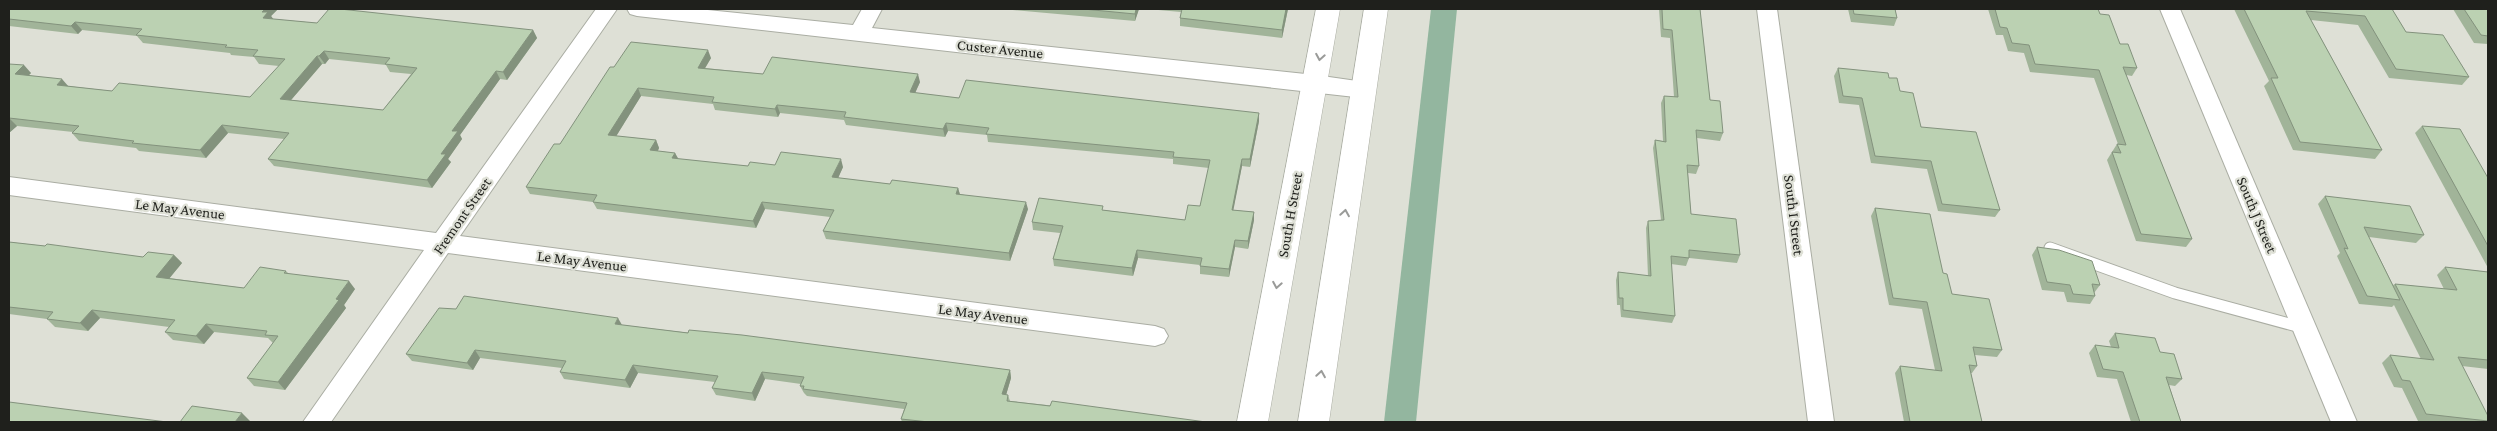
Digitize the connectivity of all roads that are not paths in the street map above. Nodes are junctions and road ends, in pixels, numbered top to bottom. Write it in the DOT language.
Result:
graph roads {
  1 [pos="607,9"];
  2 [pos="637,9"];
  3 [pos="872,9"];
  4 [pos="1328,9"];
  5 [pos="1376,9"];
  6 [pos="1767,9"];
  7 [pos="2170,9"];
  8 [pos="860,33"];
  9 [pos="1315,83"];
  10 [pos="1364,90"];
  11 [pos="9,186"];
  12 [pos="442,243"];
  13 [pos="2050,248"];
  14 [pos="2304,328"];
  15 [pos="1155,336"];
  16 [pos="316,422"];
  17 [pos="1252,422"];
  18 [pos="1314,422"];
  19 [pos="1821,422"];
  20 [pos="2344,422"];
  1 -- 12 [label="street, Fremont Street"];
  2 -- 8 [label="street, Custer Avenue"];
  3 -- 8 [label="street"];
  4 -- 9 [label="street, South H Street, one-way"];
  5 -- 10 [label="street"];
  6 -- 19 [label="street, South I Street"];
  7 -- 14 [label="street, South J Street"];
  8 -- 9 [label="street, Custer Avenue"];
  9 -- 10 [label="street, Custer Avenue"];
  9 -- 17 [label="street, South H Street, one-way"];
  18 -- 10 [label="street, one-way"];
  11 -- 12 [label="street, Le May Avenue"];
  12 -- 15 [label="street, Le May Avenue"];
  12 -- 16 [label="street, Fremont Street"];
  13 -- 14 [label="lane"];
  14 -- 20 [label="street, South J Street"];
}
